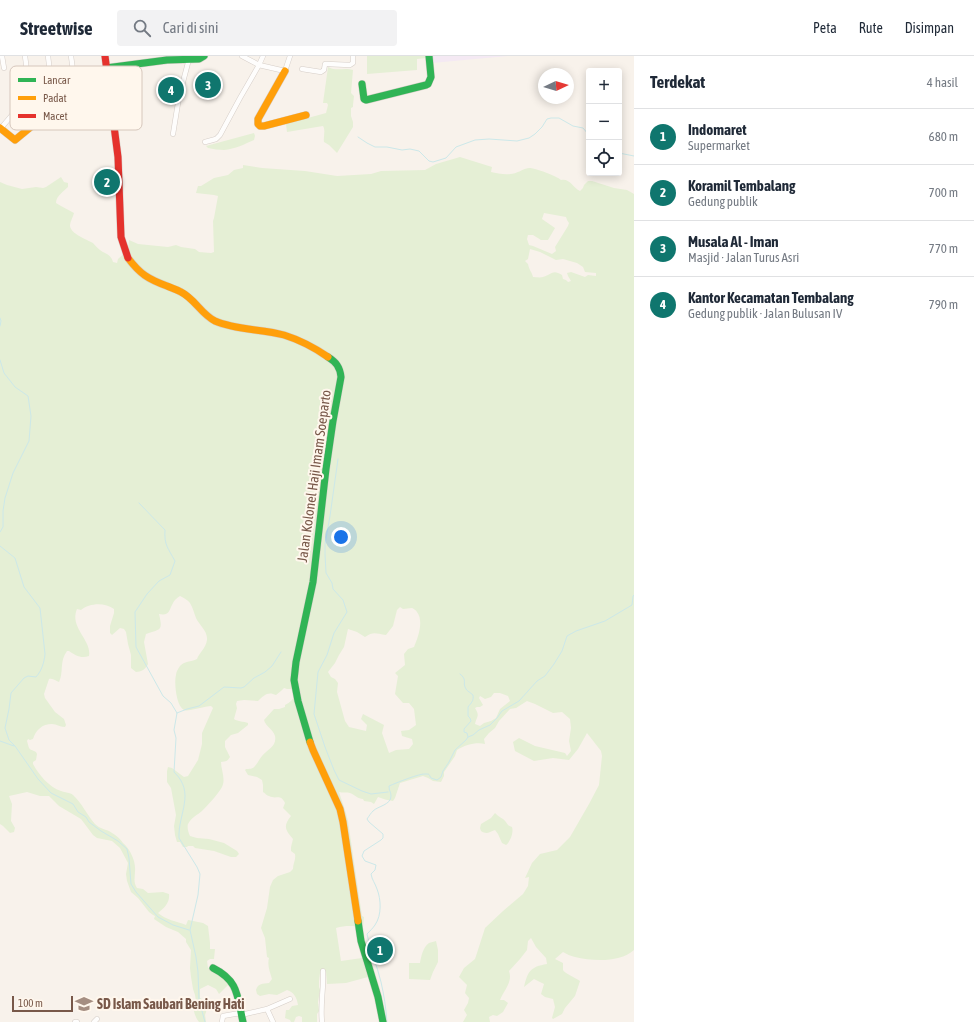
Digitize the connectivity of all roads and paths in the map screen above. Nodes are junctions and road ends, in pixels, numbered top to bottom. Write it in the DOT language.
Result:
graph roads {
  1 [pos="2,56"];
  2 [pos="25,56"];
  3 [pos="48,56"];
  4 [pos="71,56"];
  5 [pos="105,56"];
  6 [pos="242,56"];
  7 [pos="263,56"];
  8 [pos="290,56"];
  9 [pos="352,56"];
  10 [pos="429,56"];
  11 [pos="202,57"];
  12 [pos="167,58"];
  13 [pos="189,60"];
  14 [pos="259,65"];
  15 [pos="26,66"];
  16 [pos="49,66"];
  17 [pos="72,66"];
  18 [pos="106,66"];
  19 [pos="118,66"];
  20 [pos="4,68"];
  21 [pos="302,70"];
  22 [pos="285,71"];
  23 [pos="362,84"];
  24 [pos="306,115"];
  25 [pos="10,117"];
  26 [pos="1,128"];
  27 [pos="27,130"];
  28 [pos="114,130"];
  29 [pos="173,134"];
  30 [pos="205,142"];
  31 [pos="213,968"];
  32 [pos="323,971"];
  33 [pos="290,999"];
  34 [pos="267,1009"];
  35 [pos="241,1017"];
  36 [pos="222,1022"];
  37 [pos="273,1022"];
  38 [pos="322,1022"];
  39 [pos="383,1022"];
  1 -- 20 [label="street"];
  2 -- 15 [label="street"];
  3 -- 16 [label="street"];
  4 -- 17 [label="street"];
  5 -- 18 [label="main road, Jalan Kolonel Haji Imam Soeparto"];
  6 -- 14 [label="street"];
  7 -- 14 [label="street"];
  8 -- 22 [label="street"];
  9 -- 21 [label="street"];
  10 -- 23 [label="main road"];
  11 -- 13 [label="main road"];
  12 -- 13 [label="main road"];
  12 -- 19 [label="main road"];
  13 -- 29 [label="street"];
  14 -- 22 [label="street"];
  14 -- 30 [label="street"];
  22 -- 24 [label="main road"];
  25 -- 26 [label="street"];
  26 -- 27 [label="main road"];
  28 -- 39 [label="main road, Jalan Kolonel Haji Imam Soeparto"];
  31 -- 35 [label="main road"];
  32 -- 38 [label="street"];
  33 -- 34 [label="street"];
  34 -- 35 [label="street"];
  34 -- 37 [label="street"];
  35 -- 36 [label="street"];
}
